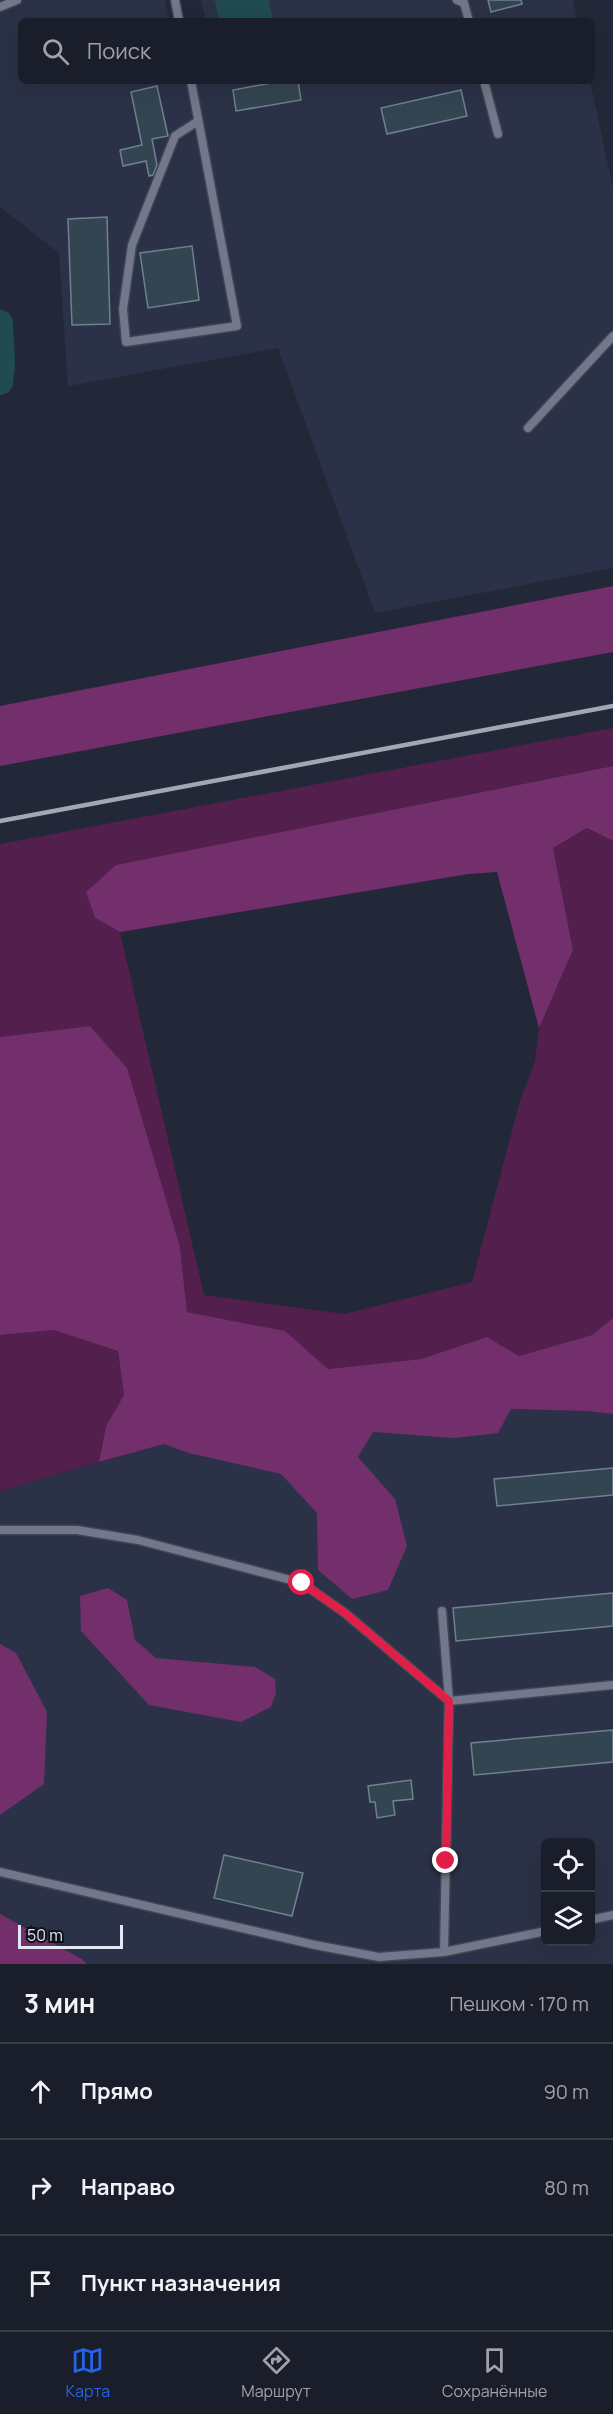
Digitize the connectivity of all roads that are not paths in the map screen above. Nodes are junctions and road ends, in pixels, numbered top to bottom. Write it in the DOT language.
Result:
graph roads {
  1 [pos="17,0"];
  2 [pos="175,0"];
  3 [pos="457,0"];
  4 [pos="0,7"];
  5 [pos="178,18"];
  6 [pos="468,18"];
  7 [pos="191,84"];
  8 [pos="485,84"];
  9 [pos="198,121"];
  10 [pos="498,134"];
  11 [pos="613,336"];
  12 [pos="528,428"];
  13 [pos="0,1530"];
  14 [pos="442,1611"];
  15 [pos="613,1685"];
  16 [pos="449,1701"];
  17 [pos="0,1872"];
  18 [pos="613,1915"];
  19 [pos="595,1919"];
  20 [pos="541,1932"];
  21 [pos="444,1952"];
  1 -- 4 [label="lane"];
  2 -- 5 [label="lane"];
  3 -- 6 [label="lane"];
  7 -- 9 [label="lane"];
  8 -- 10 [label="lane"];
  9 -- 9 [label="lane"];
  11 -- 12 [label="lane"];
  13 -- 16 [label="lane"];
  14 -- 16 [label="lane"];
  15 -- 16 [label="lane"];
  16 -- 21 [label="lane"];
  17 -- 21 [label="lane"];
  18 -- 19 [label="lane"];
  20 -- 21 [label="lane"];
}
